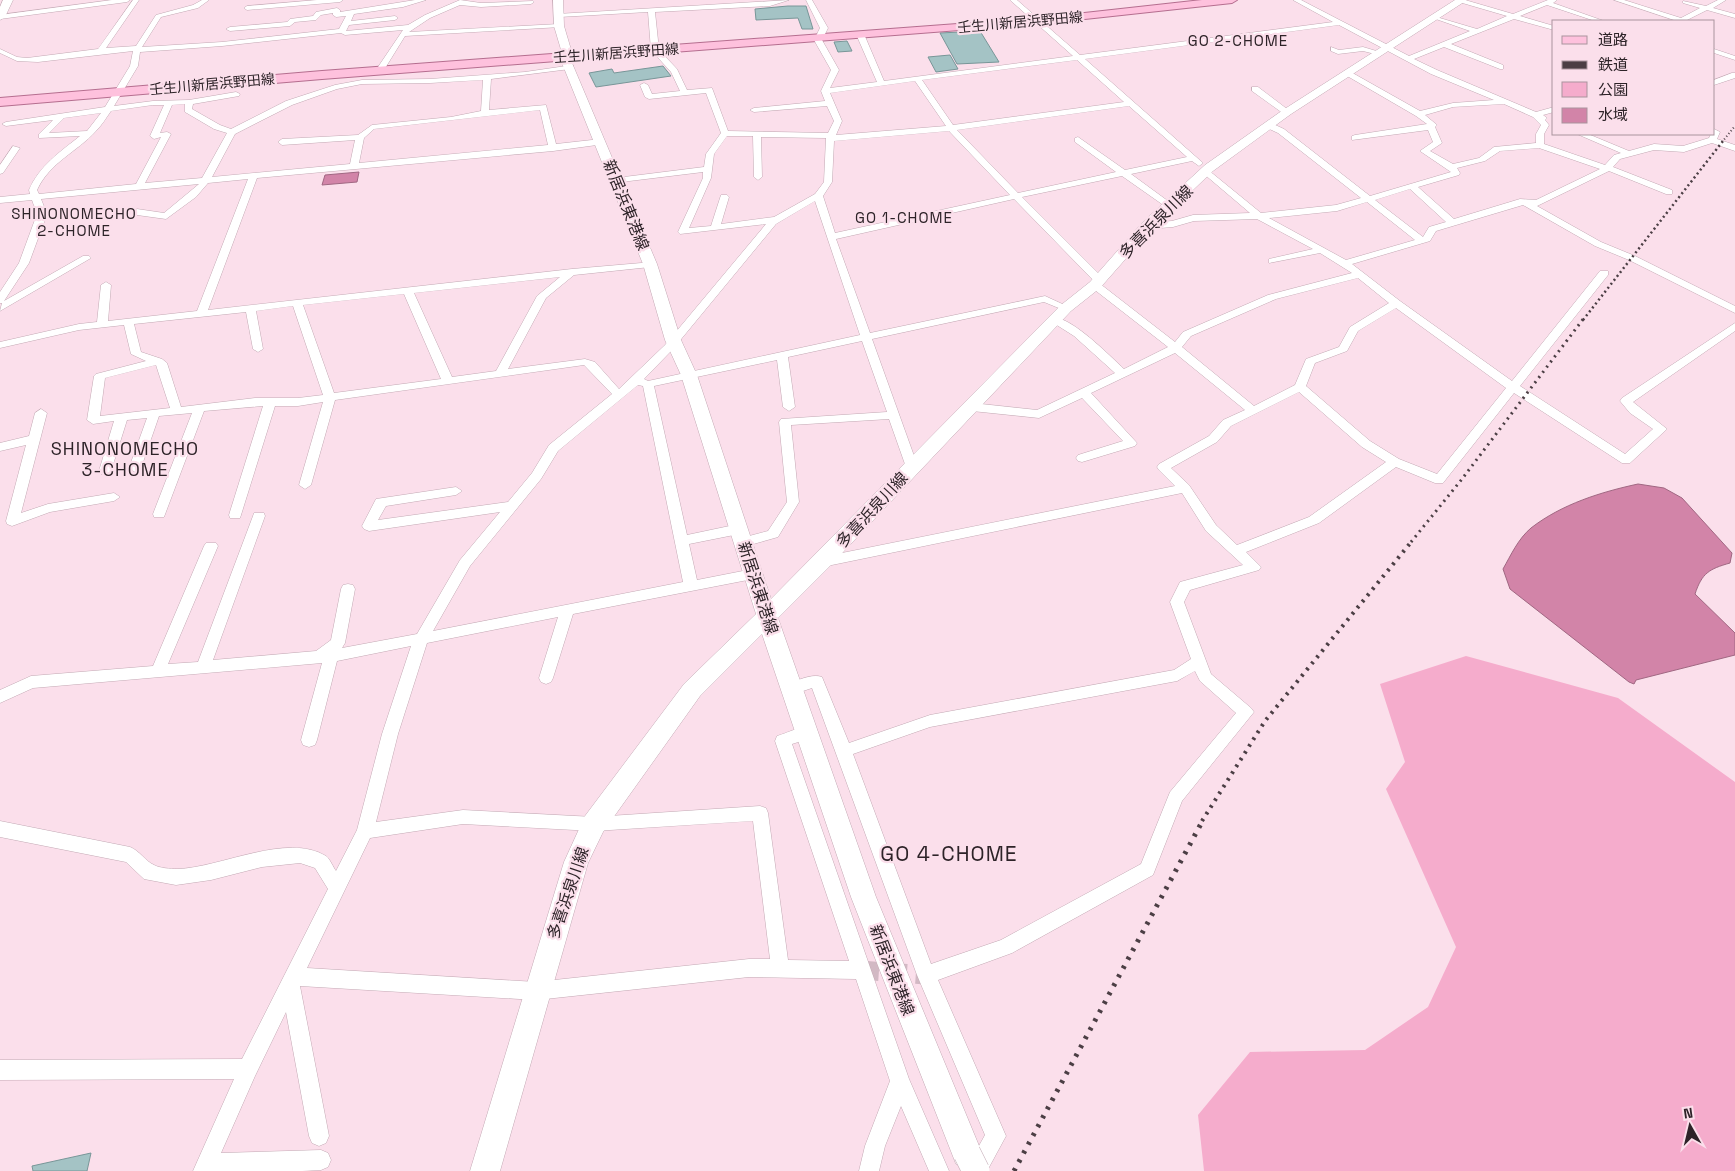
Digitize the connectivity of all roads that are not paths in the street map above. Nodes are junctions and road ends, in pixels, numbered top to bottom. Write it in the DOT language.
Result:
graph roads {
  1 [pos="8,0"];
  2 [pos="52,0"];
  3 [pos="128,0"];
  4 [pos="136,0"];
  5 [pos="206,0"];
  6 [pos="250,0"];
  7 [pos="340,0"];
  8 [pos="423,0"];
  9 [pos="558,0"];
  10 [pos="786,0"];
  11 [pos="809,0"];
  12 [pos="1014,0"];
  13 [pos="1232,0"];
  14 [pos="1296,0"];
  15 [pos="1462,0"];
  16 [pos="1617,0"];
  17 [pos="1722,0"];
  18 [pos="1550,1"];
  19 [pos="462,2"];
  20 [pos="531,2"];
  21 [pos="1685,2"];
  22 [pos="87,3"];
  23 [pos="404,3"];
  24 [pos="1708,8"];
  25 [pos="45,10"];
  26 [pos="651,11"];
  27 [pos="351,13"];
  28 [pos="1513,16"];
  29 [pos="1735,16"];
  30 [pos="0,17"];
  31 [pos="1435,17"];
  32 [pos="395,18"];
  33 [pos="236,20"];
  34 [pos="1598,20"];
  35 [pos="1678,20"];
  36 [pos="1683,20"];
  37 [pos="559,21"];
  38 [pos="1039,21"];
  39 [pos="1341,23"];
  40 [pos="346,24"];
  41 [pos="411,26"];
  42 [pos="1552,27"];
  43 [pos="230,29"];
  44 [pos="1476,30"];
  45 [pos="342,31"];
  46 [pos="402,34"];
  47 [pos="860,34"];
  48 [pos="819,37"];
  49 [pos="222,44"];
  50 [pos="1444,44"];
  51 [pos="137,49"];
  52 [pos="1334,49"];
  53 [pos="655,50"];
  54 [pos="1383,50"];
  55 [pos="0,51"];
  56 [pos="100,51"];
  57 [pos="1715,51"];
  58 [pos="1079,57"];
  59 [pos="1735,58"];
  60 [pos="1407,59"];
  61 [pos="568,62"];
  62 [pos="1500,67"];
  63 [pos="380,70"];
  64 [pos="1346,73"];
  65 [pos="322,75"];
  66 [pos="1735,75"];
  67 [pos="487,77"];
  68 [pos="917,78"];
  69 [pos="881,83"];
  70 [pos="1715,83"];
  71 [pos="644,85"];
  72 [pos="1254,89"];
  73 [pos="121,91"];
  74 [pos="826,91"];
  75 [pos="685,93"];
  76 [pos="236,94"];
  77 [pos="310,96"];
  78 [pos="0,102"];
  79 [pos="189,102"];
  80 [pos="1504,102"];
  81 [pos="169,103"];
  82 [pos="830,103"];
  83 [pos="1131,103"];
  84 [pos="109,108"];
  85 [pos="754,110"];
  86 [pos="1552,110"];
  87 [pos="1287,112"];
  88 [pos="485,113"];
  89 [pos="1419,114"];
  90 [pos="1536,115"];
  91 [pos="62,116"];
  92 [pos="1552,121"];
  93 [pos="6,124"];
  94 [pos="1268,124"];
  95 [pos="1430,127"];
  96 [pos="951,128"];
  97 [pos="232,132"];
  98 [pos="89,133"];
  99 [pos="725,133"];
  100 [pos="757,134"];
  101 [pos="1583,135"];
  102 [pos="1713,136"];
  103 [pos="360,137"];
  104 [pos="831,138"];
  105 [pos="1355,138"];
  106 [pos="1078,140"];
  107 [pos="282,142"];
  108 [pos="601,142"];
  109 [pos="1734,144"];
  110 [pos="1540,146"];
  111 [pos="16,148"];
  112 [pos="553,148"];
  113 [pos="1628,153"];
  114 [pos="354,166"];
  115 [pos="1203,166"];
  116 [pos="1452,167"];
  117 [pos="1608,168"];
  118 [pos="708,169"];
  119 [pos="0,171"];
  120 [pos="1124,173"];
  121 [pos="254,176"];
  122 [pos="758,177"];
  123 [pos="205,181"];
  124 [pos="616,181"];
  125 [pos="139,187"];
  126 [pos="1413,187"];
  127 [pos="1669,192"];
  128 [pos="818,196"];
  129 [pos="1016,196"];
  130 [pos="34,197"];
  131 [pos="724,197"];
  132 [pos="1367,199"];
  133 [pos="0,200"];
  134 [pos="1526,203"];
  135 [pos="1169,206"];
  136 [pos="137,212"];
  137 [pos="1259,216"];
  138 [pos="776,220"];
  139 [pos="1453,223"];
  140 [pos="1147,226"];
  141 [pos="715,228"];
  142 [pos="832,237"];
  143 [pos="1421,240"];
  144 [pos="1323,250"];
  145 [pos="86,258"];
  146 [pos="1272,261"];
  147 [pos="1345,263"];
  148 [pos="650,264"];
  149 [pos="572,272"];
  150 [pos="1604,273"];
  151 [pos="1358,275"];
  152 [pos="1097,283"];
  153 [pos="106,286"];
  154 [pos="407,290"];
  155 [pos="0,300"];
  156 [pos="297,303"];
  157 [pos="1396,303"];
  158 [pos="0,308"];
  159 [pos="250,308"];
  160 [pos="1735,310"];
  161 [pos="201,314"];
  162 [pos="1061,314"];
  163 [pos="128,322"];
  164 [pos="102,325"];
  165 [pos="1735,326"];
  166 [pos="866,338"];
  167 [pos="673,340"];
  168 [pos="0,345"];
  169 [pos="1176,348"];
  170 [pos="258,349"];
  171 [pos="782,355"];
  172 [pos="158,361"];
  173 [pos="500,374"];
  174 [pos="1123,374"];
  175 [pos="689,375"];
  176 [pos="448,381"];
  177 [pos="642,383"];
  178 [pos="1512,386"];
  179 [pos="1300,387"];
  180 [pos="619,394"];
  181 [pos="1085,394"];
  182 [pos="330,398"];
  183 [pos="270,402"];
  184 [pos="200,407"];
  185 [pos="789,407"];
  186 [pos="972,407"];
  187 [pos="176,410"];
  188 [pos="155,412"];
  189 [pos="1253,412"];
  190 [pos="41,413"];
  191 [pos="892,415"];
  192 [pos="122,416"];
  193 [pos="34,439"];
  194 [pos="0,447"];
  195 [pos="1082,458"];
  196 [pos="1395,462"];
  197 [pos="135,468"];
  198 [pos="912,468"];
  199 [pos="104,471"];
  200 [pos="305,485"];
  201 [pos="1186,488"];
  202 [pos="456,491"];
  203 [pos="114,497"];
  204 [pos="512,506"];
  205 [pos="160,514"];
  206 [pos="235,515"];
  207 [pos="259,516"];
  208 [pos="6,522"];
  209 [pos="741,535"];
  210 [pos="682,541"];
  211 [pos="211,546"];
  212 [pos="1235,551"];
  213 [pos="822,562"];
  214 [pos="753,574"];
  215 [pos="691,586"];
  216 [pos="348,590"];
  217 [pos="568,609"];
  218 [pos="766,616"];
  219 [pos="421,639"];
  220 [pos="326,656"];
  221 [pos="1199,662"];
  222 [pos="202,667"];
  223 [pos="158,671"];
  224 [pos="546,678"];
  225 [pos="791,689"];
  226 [pos="0,697"];
  227 [pos="806,733"];
  228 [pos="309,740"];
  229 [pos="844,751"];
  230 [pos="594,824"];
  231 [pos="0,829"];
  232 [pos="366,831"];
  233 [pos="337,888"];
  234 [pos="780,968"];
  235 [pos="860,970"];
  236 [pos="926,976"];
  237 [pos="292,980"];
  238 [pos="536,990"];
  239 [pos="248,1069"];
  240 [pos="0,1070"];
  241 [pos="900,1081"];
  242 [pos="319,1136"];
  243 [pos="321,1160"];
  244 [pos="972,1165"];
  245 [pos="204,1168"];
  246 [pos="485,1171"];
  247 [pos="869,1171"];
  248 [pos="940,1171"];
  1 -- 30 [label="main road"];
  2 -- 25 [label="street"];
  3 -- 22 [label="street"];
  4 -- 56 [label="street"];
  5 -- 51 [label="street"];
  6 -- 7 [label="street"];
  8 -- 23 [label="street"];
  9 -- 37 [label="main road, 新居浜東港線"];
  10 -- 26 [label="street"];
  11 -- 48 [label="street"];
  12 -- 38 [label="street"];
  13 -- 38 [label="main road, 壬生川新居浜野田線"];
  14 -- 39 [label="street"];
  15 -- 28 [label="street"];
  15 -- 31 [label="main road, 多喜浜泉川線"];
  16 -- 35 [label="street"];
  17 -- 24 [label="street"];
  18 -- 28 [label="street"];
  18 -- 34 [label="street"];
  19 -- 20 [label="street"];
  19 -- 41 [label="street"];
  21 -- 24 [label="street"];
  22 -- 25 [label="street"];
  23 -- 27 [label="street"];
  24 -- 29 [label="street"];
  24 -- 36 [label="street"];
  25 -- 30 [label="street"];
  26 -- 37 [label="street"];
  26 -- 53 [label="street"];
  27 -- 40 [label="street"];
  27 -- 43 [label="street"];
  28 -- 42 [label="street"];
  28 -- 44 [label="street"];
  31 -- 44 [label="street"];
  31 -- 54 [label="main road, 多喜浜泉川線"];
  32 -- 40 [label="street"];
  33 -- 43 [label="street"];
  37 -- 46 [label="street"];
  37 -- 61 [label="main road, 新居浜東港線"];
  38 -- 47 [label="main road, 壬生川新居浜野田線"];
  38 -- 58 [label="street"];
  39 -- 54 [label="street"];
  39 -- 58 [label="street"];
  40 -- 45 [label="street"];
  41 -- 45 [label="street"];
  41 -- 46 [label="street"];
  43 -- 49 [label="street"];
  44 -- 50 [label="street"];
  45 -- 49 [label="street"];
  46 -- 63 [label="street"];
  47 -- 48 [label="main road, 壬生川新居浜野田線"];
  47 -- 69 [label="street"];
  48 -- 53 [label="main road, 壬生川新居浜野田線"];
  48 -- 74 [label="street"];
  49 -- 51 [label="street"];
  50 -- 60 [label="street"];
  50 -- 62 [label="street"];
  51 -- 56 [label="street"];
  51 -- 73 [label="street"];
  52 -- 54 [label="street"];
  53 -- 61 [label="main road, 壬生川新居浜野田線"];
  53 -- 75 [label="street"];
  54 -- 60 [label="street"];
  54 -- 64 [label="main road, 多喜浜泉川線"];
  55 -- 56 [label="street"];
  57 -- 59 [label="street"];
  58 -- 68 [label="street"];
  58 -- 83 [label="street"];
  60 -- 80 [label="street"];
  61 -- 63 [label="main road, 壬生川新居浜野田線"];
  61 -- 67 [label="street"];
  61 -- 108 [label="main road, 新居浜東港線"];
  63 -- 65 [label="main road, 壬生川新居浜野田線"];
  64 -- 87 [label="main road, 多喜浜泉川線"];
  64 -- 89 [label="street"];
  65 -- 73 [label="main road, 壬生川新居浜野田線"];
  65 -- 77 [label="street"];
  66 -- 70 [label="street"];
  67 -- 77 [label="street"];
  67 -- 88 [label="street"];
  68 -- 69 [label="street"];
  68 -- 96 [label="street"];
  69 -- 74 [label="street"];
  71 -- 75 [label="street"];
  72 -- 87 [label="street"];
  73 -- 78 [label="main road, 壬生川新居浜野田線"];
  73 -- 84 [label="street"];
  74 -- 82 [label="street"];
  75 -- 99 [label="street"];
  76 -- 79 [label="street"];
  77 -- 97 [label="street"];
  79 -- 81 [label="street"];
  79 -- 97 [label="street"];
  80 -- 89 [label="street"];
  80 -- 90 [label="street"];
  81 -- 84 [label="street"];
  81 -- 125 [label="street"];
  82 -- 85 [label="street"];
  82 -- 104 [label="street"];
  83 -- 96 [label="street"];
  83 -- 115 [label="street"];
  84 -- 91 [label="street"];
  84 -- 98 [label="street"];
  86 -- 90 [label="street"];
  87 -- 94 [label="main road, 多喜浜泉川線"];
  88 -- 103 [label="street"];
  88 -- 112 [label="street"];
  89 -- 95 [label="street"];
  90 -- 92 [label="street"];
  90 -- 110 [label="street"];
  91 -- 93 [label="street"];
  91 -- 98 [label="street"];
  94 -- 115 [label="main road, 多喜浜泉川線"];
  94 -- 132 [label="street"];
  95 -- 105 [label="street"];
  95 -- 116 [label="street"];
  96 -- 104 [label="street"];
  96 -- 129 [label="street"];
  97 -- 123 [label="street"];
  98 -- 130 [label="street"];
  99 -- 100 [label="street"];
  99 -- 118 [label="street"];
  100 -- 104 [label="street"];
  100 -- 122 [label="street"];
  101 -- 113 [label="street"];
  102 -- 109 [label="street"];
  102 -- 113 [label="street"];
  103 -- 107 [label="street"];
  103 -- 114 [label="street"];
  104 -- 128 [label="street"];
  106 -- 120 [label="street"];
  108 -- 112 [label="street"];
  108 -- 124 [label="main road, 新居浜東港線"];
  110 -- 116 [label="street"];
  110 -- 117 [label="street"];
  111 -- 119 [label="street"];
  112 -- 114 [label="street"];
  113 -- 117 [label="street"];
  114 -- 121 [label="street"];
  115 -- 120 [label="street"];
  115 -- 135 [label="main road, 多喜浜泉川線"];
  115 -- 137 [label="street"];
  116 -- 126 [label="street"];
  117 -- 127 [label="street"];
  117 -- 134 [label="street"];
  118 -- 124 [label="street"];
  118 -- 141 [label="street"];
  120 -- 129 [label="street"];
  120 -- 135 [label="street"];
  121 -- 123 [label="street"];
  121 -- 161 [label="street"];
  123 -- 125 [label="street"];
  123 -- 136 [label="street"];
  124 -- 148 [label="main road, 新居浜東港線"];
  125 -- 130 [label="street"];
  126 -- 132 [label="street"];
  126 -- 139 [label="street"];
  128 -- 138 [label="street"];
  128 -- 142 [label="street"];
  129 -- 142 [label="street"];
  129 -- 152 [label="street"];
  130 -- 133 [label="street"];
  130 -- 155 [label="street"];
  131 -- 141 [label="street"];
  132 -- 137 [label="street"];
  132 -- 143 [label="street"];
  134 -- 139 [label="street"];
  134 -- 160 [label="street"];
  135 -- 140 [label="main road, 多喜浜泉川線"];
  137 -- 140 [label="street"];
  137 -- 144 [label="street"];
  138 -- 141 [label="street"];
  138 -- 167 [label="street"];
  139 -- 143 [label="street"];
  140 -- 152 [label="main road, 多喜浜泉川線"];
  142 -- 166 [label="street"];
  143 -- 147 [label="street"];
  144 -- 146 [label="street"];
  144 -- 147 [label="street"];
  145 -- 158 [label="street"];
  147 -- 151 [label="street"];
  148 -- 149 [label="street"];
  148 -- 167 [label="main road, 新居浜東港線"];
  149 -- 154 [label="street"];
  149 -- 173 [label="street"];
  150 -- 178 [label="street"];
  151 -- 157 [label="street"];
  151 -- 169 [label="street"];
  152 -- 162 [label="main road, 多喜浜泉川線"];
  152 -- 169 [label="street"];
  153 -- 164 [label="street"];
  154 -- 156 [label="street"];
  154 -- 176 [label="street"];
  156 -- 159 [label="street"];
  156 -- 182 [label="street"];
  157 -- 178 [label="street"];
  157 -- 179 [label="street"];
  159 -- 161 [label="street"];
  159 -- 170 [label="street"];
  161 -- 163 [label="street"];
  162 -- 166 [label="street"];
  162 -- 174 [label="street"];
  162 -- 186 [label="main road, 多喜浜泉川線"];
  163 -- 164 [label="street"];
  163 -- 172 [label="street"];
  164 -- 168 [label="street"];
  165 -- 178 [label="street"];
  166 -- 171 [label="street"];
  166 -- 191 [label="street"];
  167 -- 175 [label="main road, 新居浜東港線"];
  167 -- 177 [label="street"];
  169 -- 174 [label="street"];
  169 -- 189 [label="street"];
  171 -- 175 [label="street"];
  171 -- 185 [label="street"];
  172 -- 187 [label="street"];
  172 -- 192 [label="street"];
  173 -- 176 [label="street"];
  173 -- 180 [label="street"];
  174 -- 181 [label="street"];
  175 -- 177 [label="street"];
  175 -- 209 [label="main road, 新居浜東港線"];
  176 -- 182 [label="street"];
  177 -- 180 [label="street"];
  177 -- 210 [label="street"];
  178 -- 196 [label="street"];
  179 -- 189 [label="street"];
  179 -- 196 [label="street"];
  180 -- 204 [label="street"];
  181 -- 186 [label="street"];
  181 -- 195 [label="street"];
  182 -- 183 [label="street"];
  182 -- 200 [label="street"];
  183 -- 184 [label="street"];
  183 -- 206 [label="street"];
  184 -- 187 [label="street"];
  184 -- 205 [label="street"];
  186 -- 198 [label="main road, 多喜浜泉川線"];
  187 -- 188 [label="street"];
  188 -- 192 [label="street"];
  188 -- 197 [label="street"];
  189 -- 201 [label="street"];
  190 -- 193 [label="street"];
  191 -- 198 [label="street"];
  191 -- 209 [label="street"];
  192 -- 199 [label="street"];
  193 -- 194 [label="street"];
  193 -- 208 [label="street"];
  196 -- 212 [label="street"];
  198 -- 213 [label="main road, 多喜浜泉川線"];
  201 -- 212 [label="street"];
  201 -- 213 [label="street"];
  202 -- 204 [label="street"];
  203 -- 208 [label="street"];
  204 -- 219 [label="street"];
  207 -- 222 [label="street"];
  209 -- 210 [label="street"];
  209 -- 214 [label="main road, 新居浜東港線"];
  210 -- 215 [label="street"];
  211 -- 223 [label="street"];
  212 -- 221 [label="street"];
  213 -- 218 [label="main road, 多喜浜泉川線"];
  214 -- 215 [label="street"];
  214 -- 218 [label="main road, 新居浜東港線"];
  215 -- 217 [label="street"];
  216 -- 220 [label="street"];
  217 -- 219 [label="street"];
  217 -- 224 [label="street"];
  218 -- 225 [label="main road, 新居浜東港線"];
  218 -- 230 [label="main road, 多喜浜泉川線"];
  219 -- 220 [label="street"];
  219 -- 232 [label="street"];
  220 -- 222 [label="street"];
  220 -- 228 [label="street"];
  221 -- 229 [label="street"];
  221 -- 236 [label="street"];
  222 -- 223 [label="street"];
  223 -- 226 [label="street"];
  225 -- 227 [label="main road, 新居浜東港線"];
  225 -- 229 [label="street"];
  227 -- 235 [label="street"];
  227 -- 244 [label="main road, 新居浜東港線"];
  229 -- 236 [label="street"];
  230 -- 232 [label="street"];
  230 -- 234 [label="street"];
  230 -- 238 [label="main road, 多喜浜泉川線"];
  231 -- 233 [label="street"];
  232 -- 233 [label="street"];
  233 -- 237 [label="street"];
  234 -- 235 [label="street"];
  234 -- 238 [label="street"];
  235 -- 241 [label="street"];
  236 -- 244 [label="street"];
  237 -- 238 [label="street"];
  237 -- 239 [label="street"];
  237 -- 242 [label="street"];
  238 -- 246 [label="main road, 多喜浜泉川線"];
  239 -- 240 [label="street"];
  239 -- 245 [label="street"];
  241 -- 247 [label="street"];
  241 -- 248 [label="street"];
  243 -- 245 [label="street"];
}
